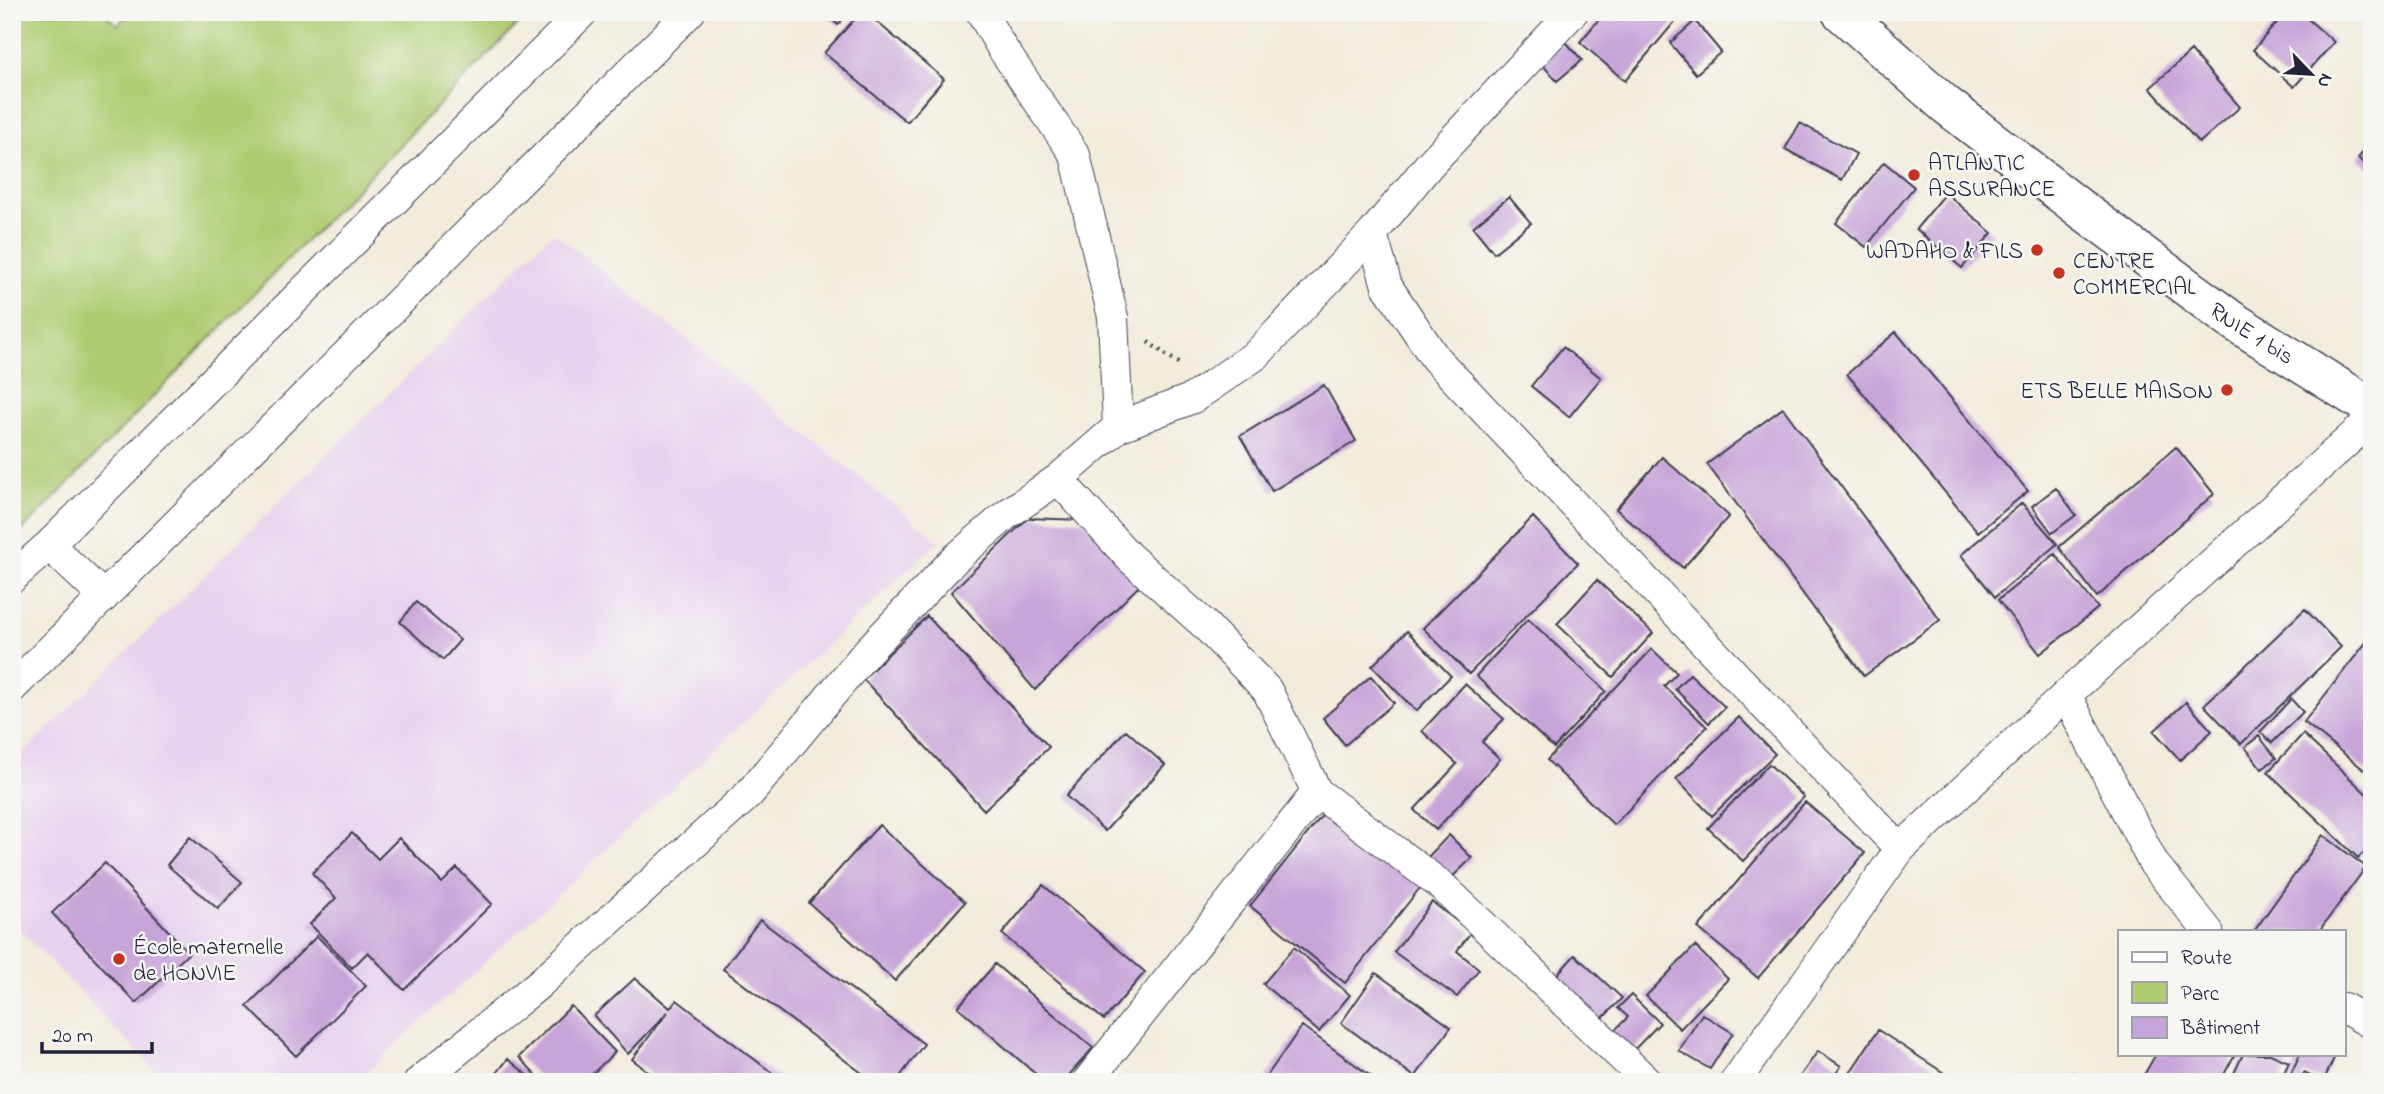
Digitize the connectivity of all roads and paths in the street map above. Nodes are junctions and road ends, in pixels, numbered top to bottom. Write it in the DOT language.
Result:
graph roads {
  1 [pos="583,12"];
  2 [pos="690,12"];
  3 [pos="981,12"];
  4 [pos="1573,12"];
  5 [pos="1841,12"];
  6 [pos="1372,234"];
  7 [pos="1113,317"];
  8 [pos="1210,386"];
  9 [pos="2372,408"];
  10 [pos="2372,419"];
  11 [pos="1118,427"];
  12 [pos="1058,479"];
  13 [pos="49,545"];
  14 [pos="12,578"];
  15 [pos="104,597"];
  16 [pos="12,688"];
  17 [pos="2066,695"];
  18 [pos="1317,792"];
  19 [pos="1900,849"];
  20 [pos="2207,930"];
  21 [pos="2346,1009"];
  22 [pos="2372,1024"];
  23 [pos="419,1082"];
  24 [pos="1087,1082"];
  25 [pos="1648,1082"];
  26 [pos="1735,1082"];
  1 -- 13 [label="street"];
  2 -- 15 [label="street"];
  3 -- 7 [label="street"];
  4 -- 6 [label="street"];
  5 -- 9 [label="main road, RNIE 1 bis"];
  6 -- 8 [label="street"];
  6 -- 19 [label="street"];
  7 -- 8 [label="path"];
  7 -- 11 [label="street"];
  8 -- 11 [label="street"];
  10 -- 17 [label="street"];
  11 -- 12 [label="street"];
  12 -- 18 [label="street"];
  12 -- 23 [label="street"];
  13 -- 14 [label="street"];
  13 -- 15 [label="street"];
  15 -- 16 [label="street"];
  17 -- 19 [label="street"];
  17 -- 20 [label="street"];
  18 -- 24 [label="street"];
  18 -- 25 [label="street"];
  19 -- 26 [label="street"];
  21 -- 22 [label="street"];
}
